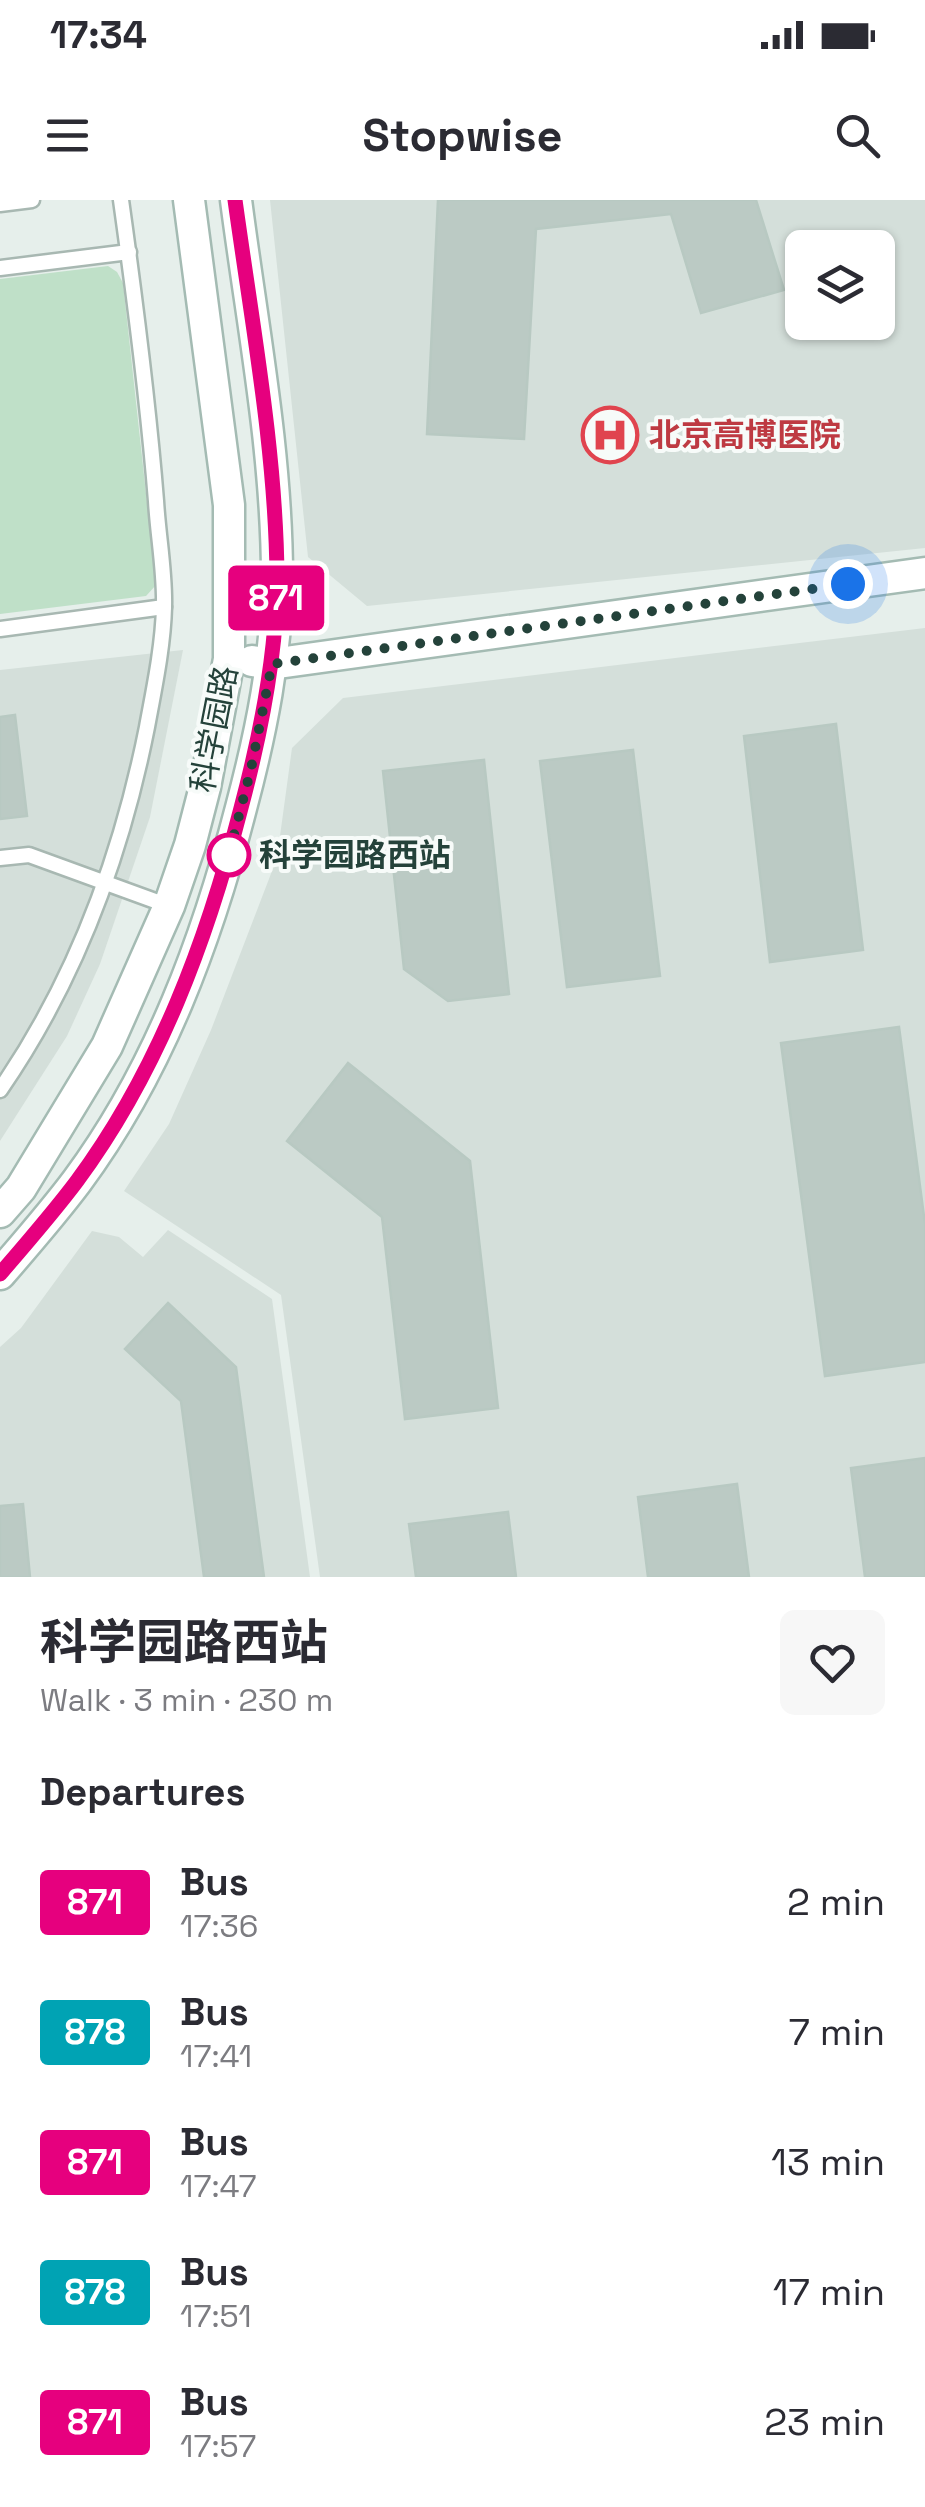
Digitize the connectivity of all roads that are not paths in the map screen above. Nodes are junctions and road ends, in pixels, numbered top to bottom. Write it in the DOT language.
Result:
graph roads {
  1 [pos="32,200"];
  2 [pos="122,200"];
  3 [pos="189,200"];
  4 [pos="236,200"];
  5 [pos="0,204"];
  6 [pos="129,252"];
  7 [pos="0,268"];
  8 [pos="925,573"];
  9 [pos="164,608"];
  10 [pos="0,628"];
  11 [pos="229,659"];
  12 [pos="272,664"];
  13 [pos="0,858"];
  14 [pos="106,884"];
  15 [pos="168,906"];
  16 [pos="0,1090"];
  17 [pos="0,1212"];
  18 [pos="0,1274"];
  1 -- 5 [label="lane"];
  2 -- 6 [label="lane"];
  3 -- 11 [label="street, 科学园路"];
  4 -- 12 [label="street, 科学园路"];
  6 -- 7 [label="lane"];
  6 -- 9 [label="lane"];
  8 -- 12 [label="street"];
  9 -- 10 [label="lane"];
  9 -- 14 [label="lane"];
  11 -- 12 [label="street"];
  11 -- 15 [label="street, 科学园路"];
  12 -- 18 [label="street, 科学园路"];
  13 -- 14 [label="lane"];
  14 -- 15 [label="lane"];
  14 -- 16 [label="lane"];
  15 -- 17 [label="street, 科学园路"];
}
